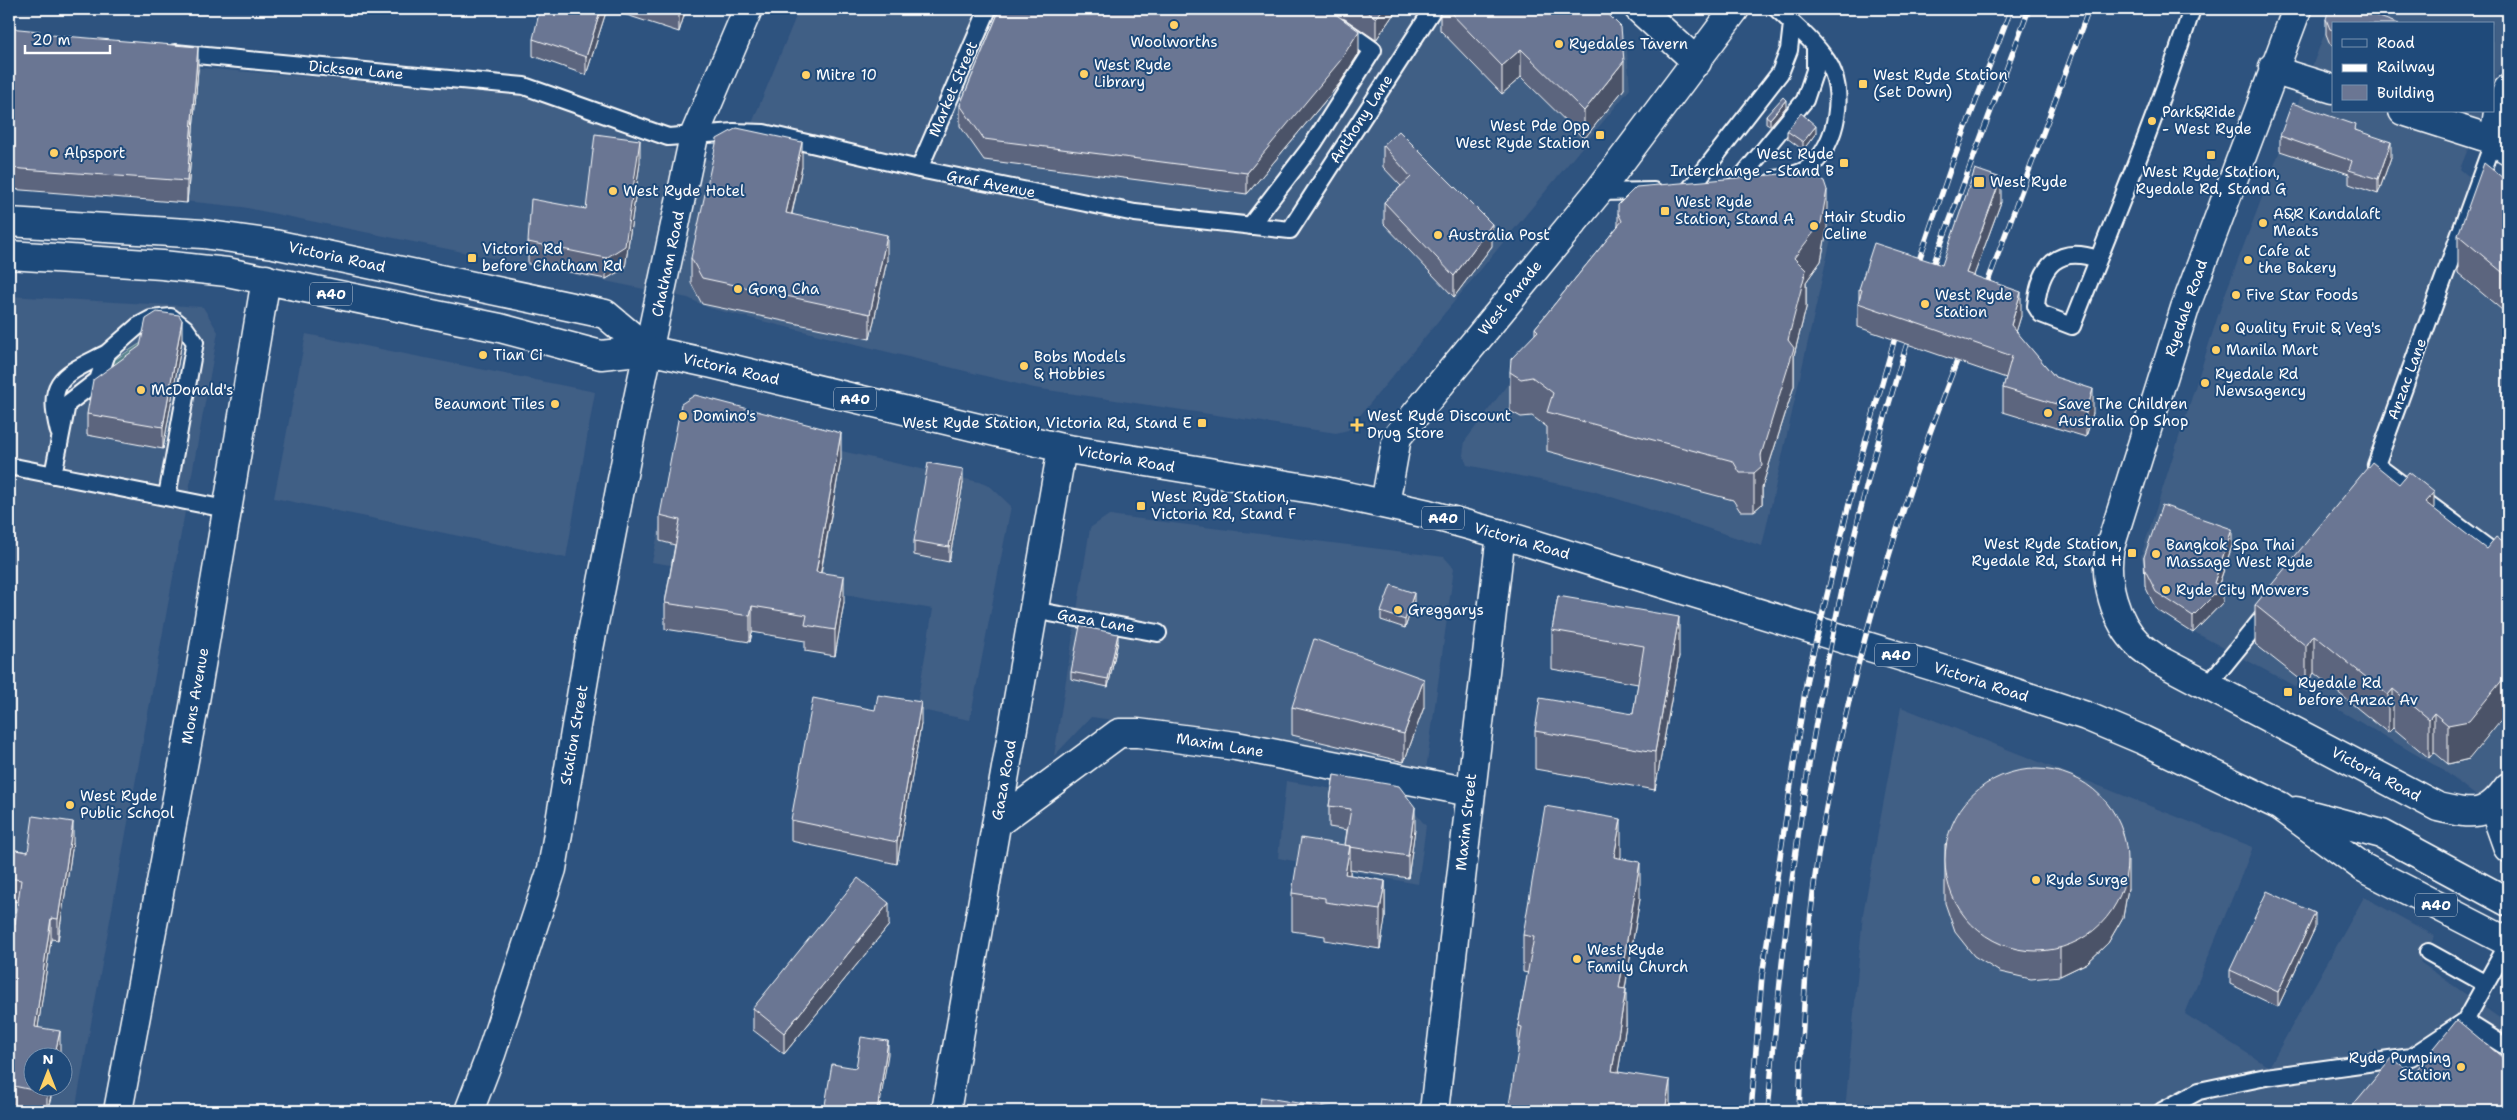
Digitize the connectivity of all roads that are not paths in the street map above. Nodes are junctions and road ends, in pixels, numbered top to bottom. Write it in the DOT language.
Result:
graph roads {
  1 [pos="748,9"];
  2 [pos="988,9"];
  3 [pos="1433,9"];
  4 [pos="1639,9"];
  5 [pos="1735,9"];
  6 [pos="1777,9"];
  7 [pos="2192,9"];
  8 [pos="2297,9"];
  9 [pos="1792,24"];
  10 [pos="1340,27"];
  11 [pos="1816,46"];
  12 [pos="157,52"];
  13 [pos="1697,62"];
  14 [pos="2273,67"];
  15 [pos="2332,89"];
  16 [pos="2508,89"];
  17 [pos="2406,112"];
  18 [pos="694,136"];
  19 [pos="2501,145"];
  20 [pos="919,169"];
  21 [pos="1735,185"];
  22 [pos="1678,189"];
  23 [pos="1598,192"];
  24 [pos="9,222"];
  25 [pos="1250,226"];
  26 [pos="1290,230"];
  27 [pos="9,255"];
  28 [pos="2098,259"];
  29 [pos="266,279"];
  30 [pos="648,350"];
  31 [pos="107,353"];
  32 [pos="60,437"];
  33 [pos="1062,448"];
  34 [pos="9,466"];
  35 [pos="53,474"];
  36 [pos="168,496"];
  37 [pos="1385,504"];
  38 [pos="226,509"];
  39 [pos="1501,534"];
  40 [pos="2508,563"];
  41 [pos="2278,600"];
  42 [pos="1033,610"];
  43 [pos="2119,613"];
  44 [pos="1158,632"];
  45 [pos="2208,685"];
  46 [pos="1470,792"];
  47 [pos="2501,796"];
  48 [pos="2280,806"];
  49 [pos="996,824"];
  50 [pos="2508,848"];
  51 [pos="2508,902"];
  52 [pos="2508,943"];
  53 [pos="2428,952"];
  54 [pos="2486,984"];
  55 [pos="2464,1021"];
  56 [pos="2508,1048"];
  57 [pos="118,1111"];
  58 [pos="469,1111"];
  59 [pos="946,1111"];
  60 [pos="1434,1111"];
  61 [pos="2162,1111"];
  1 -- 18 [label="main road, Chatham Road"];
  2 -- 20 [label="lane, Market Street"];
  3 -- 26 [label="lane, Anthony Lane"];
  4 -- 13 [label="main road"];
  5 -- 13 [label="main road, West Parade"];
  6 -- 9 [label="lane"];
  7 -- 28 [label="lane"];
  8 -- 14 [label="main road, Ryedale Road"];
  9 -- 11 [label="lane"];
  9 -- 22 [label="lane"];
  10 -- 25 [label="lane"];
  11 -- 21 [label="lane"];
  11 -- 21 [label="lane"];
  12 -- 18 [label="lane, Dickson Lane"];
  13 -- 23 [label="main road, West Parade"];
  14 -- 15 [label="main road"];
  14 -- 43 [label="main road, Ryedale Road"];
  16 -- 19 [label="main road"];
  17 -- 19 [label="main road"];
  18 -- 20 [label="lane, Graf Avenue"];
  18 -- 30 [label="main road, Chatham Road"];
  19 -- 40 [label="lane, Anzac Lane"];
  20 -- 25 [label="lane, Graf Avenue"];
  21 -- 22 [label="lane"];
  22 -- 23 [label="lane"];
  23 -- 37 [label="main road, West Parade"];
  24 -- 30 [label="main road, Victoria Road / A40"];
  25 -- 26 [label="lane, Graf Avenue"];
  27 -- 29 [label="main road, Victoria Road / A40"];
  28 -- 28 [label="lane"];
  29 -- 30 [label="main road, Victoria Road / A40"];
  29 -- 38 [label="main road, Mons Avenue"];
  30 -- 33 [label="main road, Victoria Road / A40"];
  30 -- 58 [label="main road, Station Street"];
  31 -- 32 [label="lane"];
  31 -- 32 [label="lane"];
  31 -- 36 [label="lane"];
  32 -- 35 [label="lane"];
  33 -- 37 [label="main road, Victoria Road / A40"];
  33 -- 42 [label="main road, Gaza Road"];
  34 -- 35 [label="lane"];
  35 -- 36 [label="lane"];
  36 -- 38 [label="lane"];
  37 -- 39 [label="main road, Victoria Road / A40"];
  38 -- 57 [label="main road, Mons Avenue"];
  39 -- 46 [label="main road, Maxim Street"];
  39 -- 48 [label="main road, Victoria Road / A40"];
  41 -- 45 [label="lane"];
  42 -- 44 [label="lane, Gaza Lane"];
  42 -- 49 [label="main road, Gaza Road"];
  43 -- 45 [label="main road, Victoria Road"];
  45 -- 47 [label="main road, Victoria Road"];
  46 -- 49 [label="main road, Maxim Lane"];
  46 -- 60 [label="main road, Maxim Street"];
  47 -- 50 [label="main road"];
  48 -- 51 [label="main road, Victoria Road / A40"];
  48 -- 52 [label="main road, Victoria Road / A40"];
  49 -- 59 [label="main road, Gaza Road"];
  52 -- 54 [label="lane"];
  53 -- 54 [label="lane"];
  54 -- 55 [label="lane"];
  55 -- 56 [label="lane"];
  55 -- 61 [label="lane"];
}
